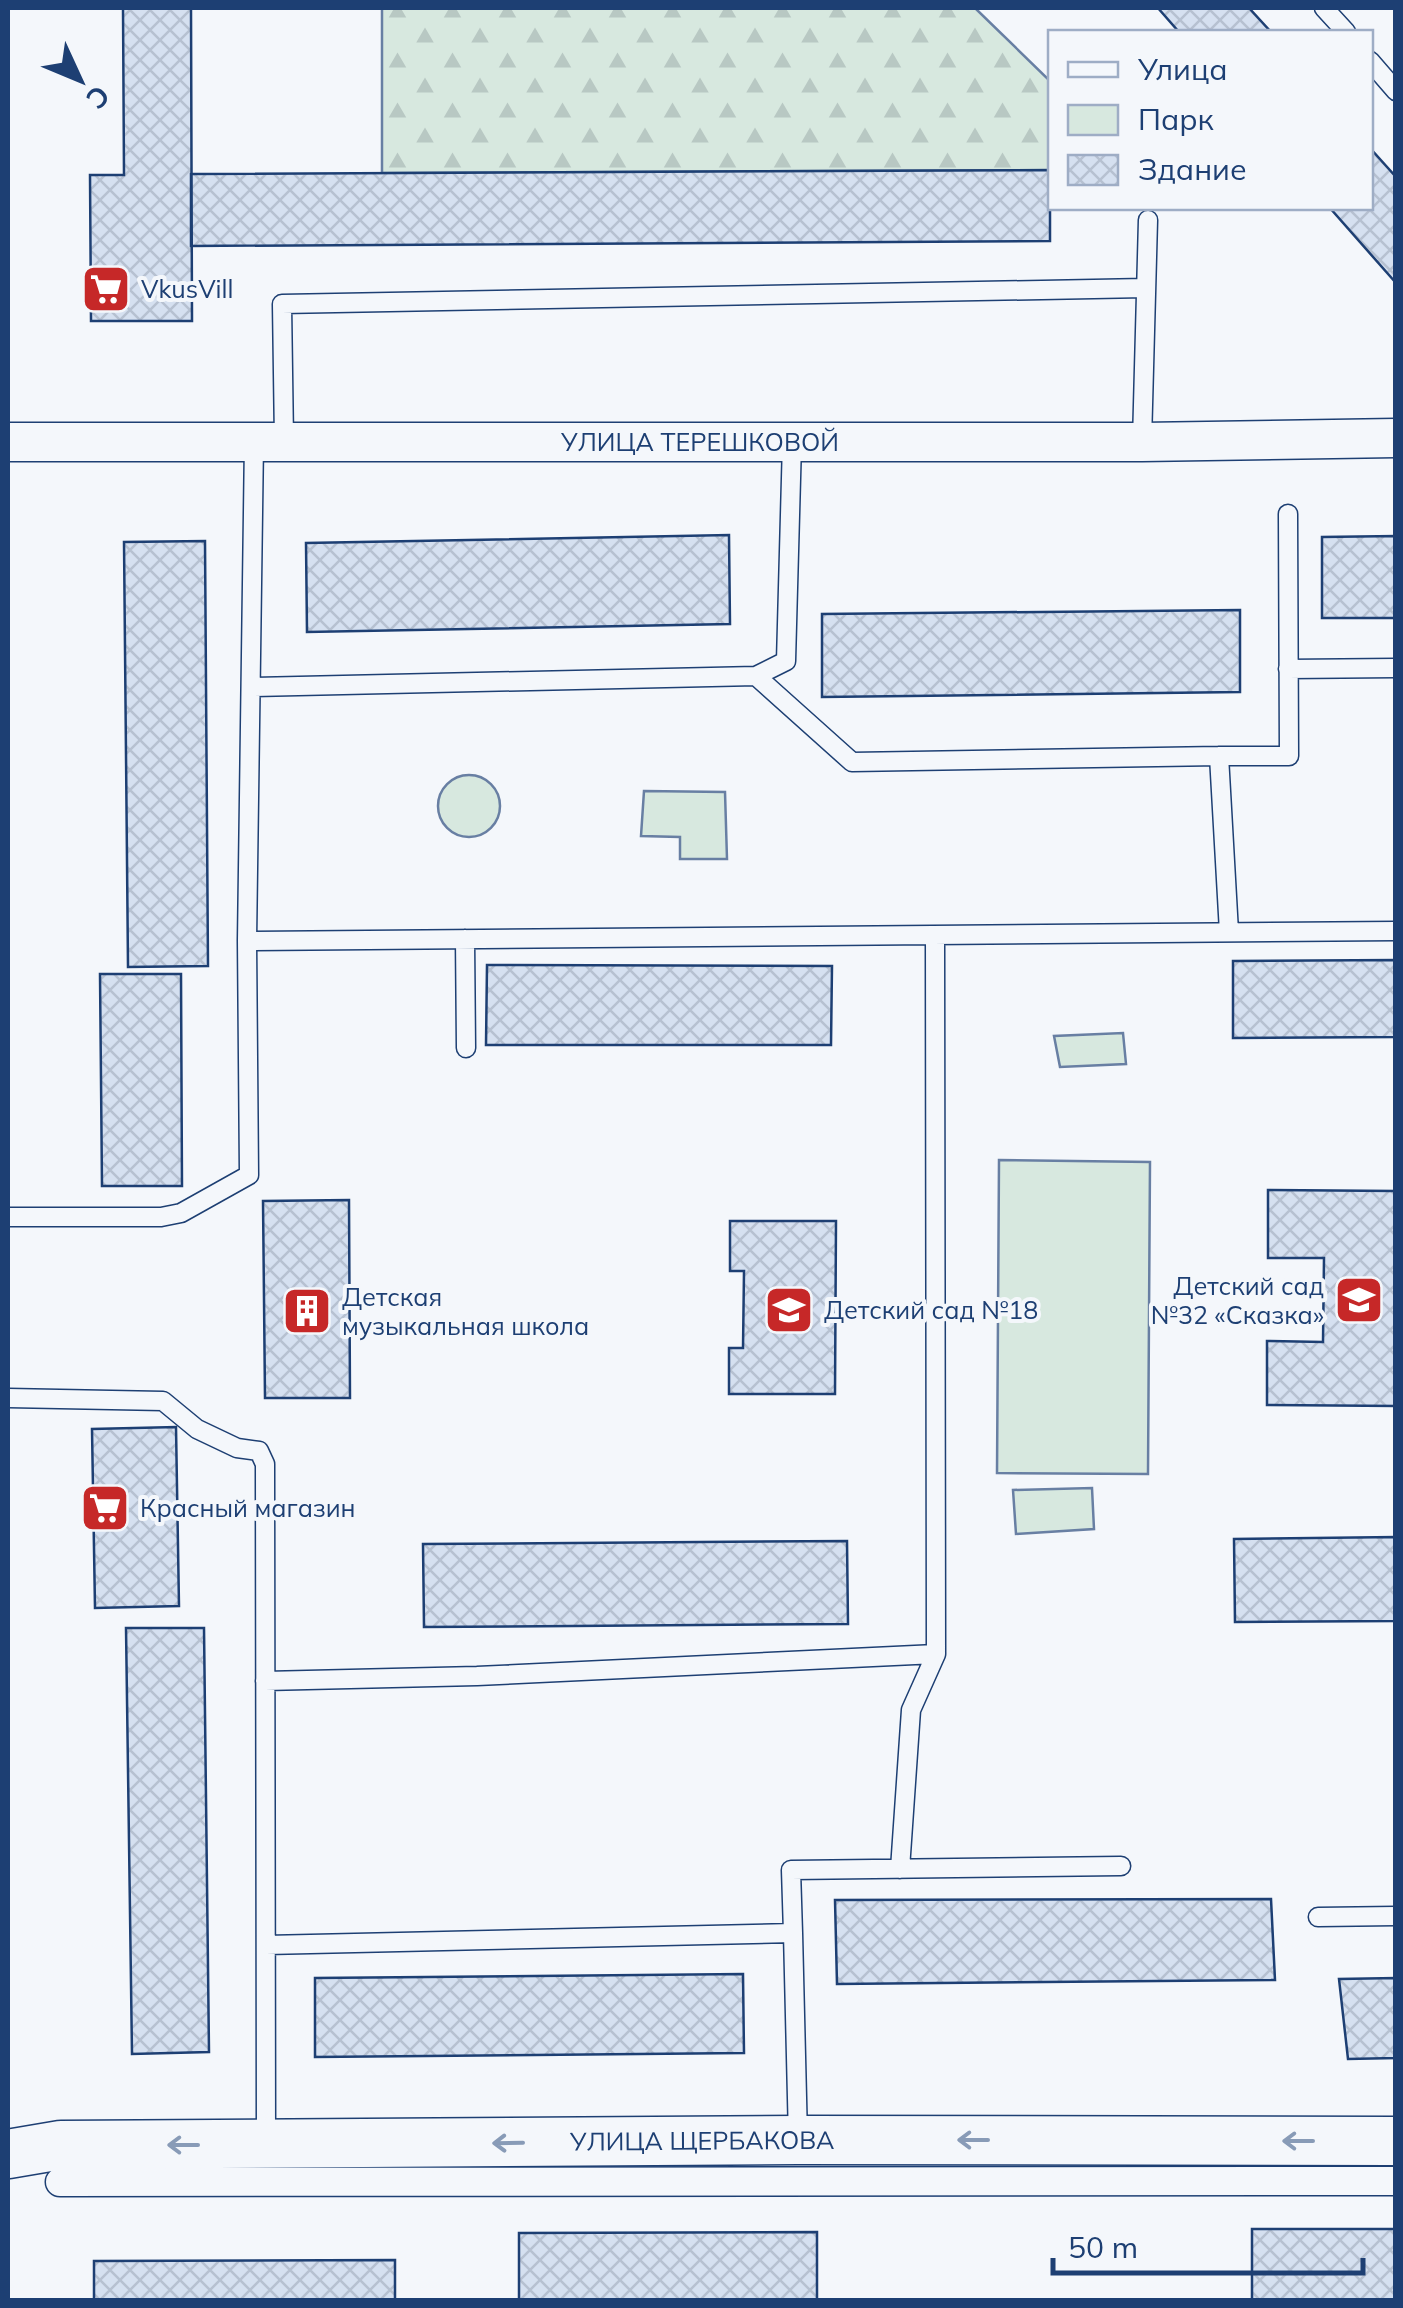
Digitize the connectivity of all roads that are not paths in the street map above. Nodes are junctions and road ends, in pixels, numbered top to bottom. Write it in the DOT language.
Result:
graph roads {
  1 [pos="1324,8"];
  2 [pos="1344,30"];
  3 [pos="1373,65"];
  4 [pos="1396,91"];
  5 [pos="1148,220"];
  6 [pos="1145,288"];
  7 [pos="1396,438"];
  8 [pos="269,441"];
  9 [pos="8,442"];
  10 [pos="792,442"];
  11 [pos="1142,442"];
  12 [pos="1288,514"];
  13 [pos="1396,668"];
  14 [pos="1288,670"];
  15 [pos="756,676"];
  16 [pos="252,687"];
  17 [pos="1219,756"];
  18 [pos="1396,931"];
  19 [pos="1229,932"];
  20 [pos="935,935"];
  21 [pos="465,939"];
  22 [pos="247,941"];
  23 [pos="466,1048"];
  24 [pos="8,1216"];
  25 [pos="8,1398"];
  26 [pos="936,1654"];
  27 [pos="266,1681"];
  28 [pos="1120,1866"];
  29 [pos="900,1869"];
  30 [pos="1396,1916"];
  31 [pos="1318,1917"];
  32 [pos="793,1932"];
  33 [pos="266,1945"];
  34 [pos="798,2140"];
  35 [pos="1396,2141"];
  36 [pos="266,2146"];
  37 [pos="8,2154"];
  38 [pos="1396,2181"];
  39 [pos="60,2182"];
  1 -- 2 [label="lane"];
  3 -- 4 [label="lane"];
  5 -- 6 [label="lane"];
  6 -- 8 [label="lane"];
  6 -- 11 [label="lane"];
  7 -- 11 [label="street, УЛИЦА ТЕРЕШКОВОЙ"];
  8 -- 9 [label="street, УЛИЦА ТЕРЕШКОВОЙ"];
  8 -- 10 [label="street, УЛИЦА ТЕРЕШКОВОЙ"];
  8 -- 16 [label="lane"];
  10 -- 11 [label="street, УЛИЦА ТЕРЕШКОВОЙ"];
  10 -- 15 [label="lane"];
  12 -- 14 [label="lane"];
  13 -- 14 [label="lane"];
  14 -- 17 [label="lane"];
  15 -- 16 [label="lane"];
  15 -- 17 [label="lane"];
  16 -- 22 [label="lane"];
  17 -- 19 [label="lane"];
  18 -- 19 [label="lane"];
  19 -- 20 [label="lane"];
  20 -- 21 [label="lane"];
  20 -- 26 [label="lane"];
  21 -- 22 [label="lane"];
  21 -- 23 [label="lane"];
  22 -- 24 [label="lane"];
  25 -- 27 [label="lane"];
  26 -- 27 [label="lane"];
  26 -- 29 [label="lane"];
  27 -- 33 [label="lane"];
  28 -- 29 [label="lane"];
  29 -- 32 [label="lane"];
  30 -- 31 [label="lane"];
  32 -- 33 [label="lane"];
  32 -- 34 [label="lane"];
  33 -- 36 [label="lane"];
  35 -- 34 [label="street, УЛИЦА ЩЕРБАКОВА, one-way"];
  34 -- 36 [label="street, УЛИЦА ЩЕРБАКОВА, one-way"];
  36 -- 37 [label="street, УЛИЦА ЩЕРБАКОВА, one-way"];
  38 -- 39 [label="street, УЛИЦА ЩЕРБАКОВА"];
}
